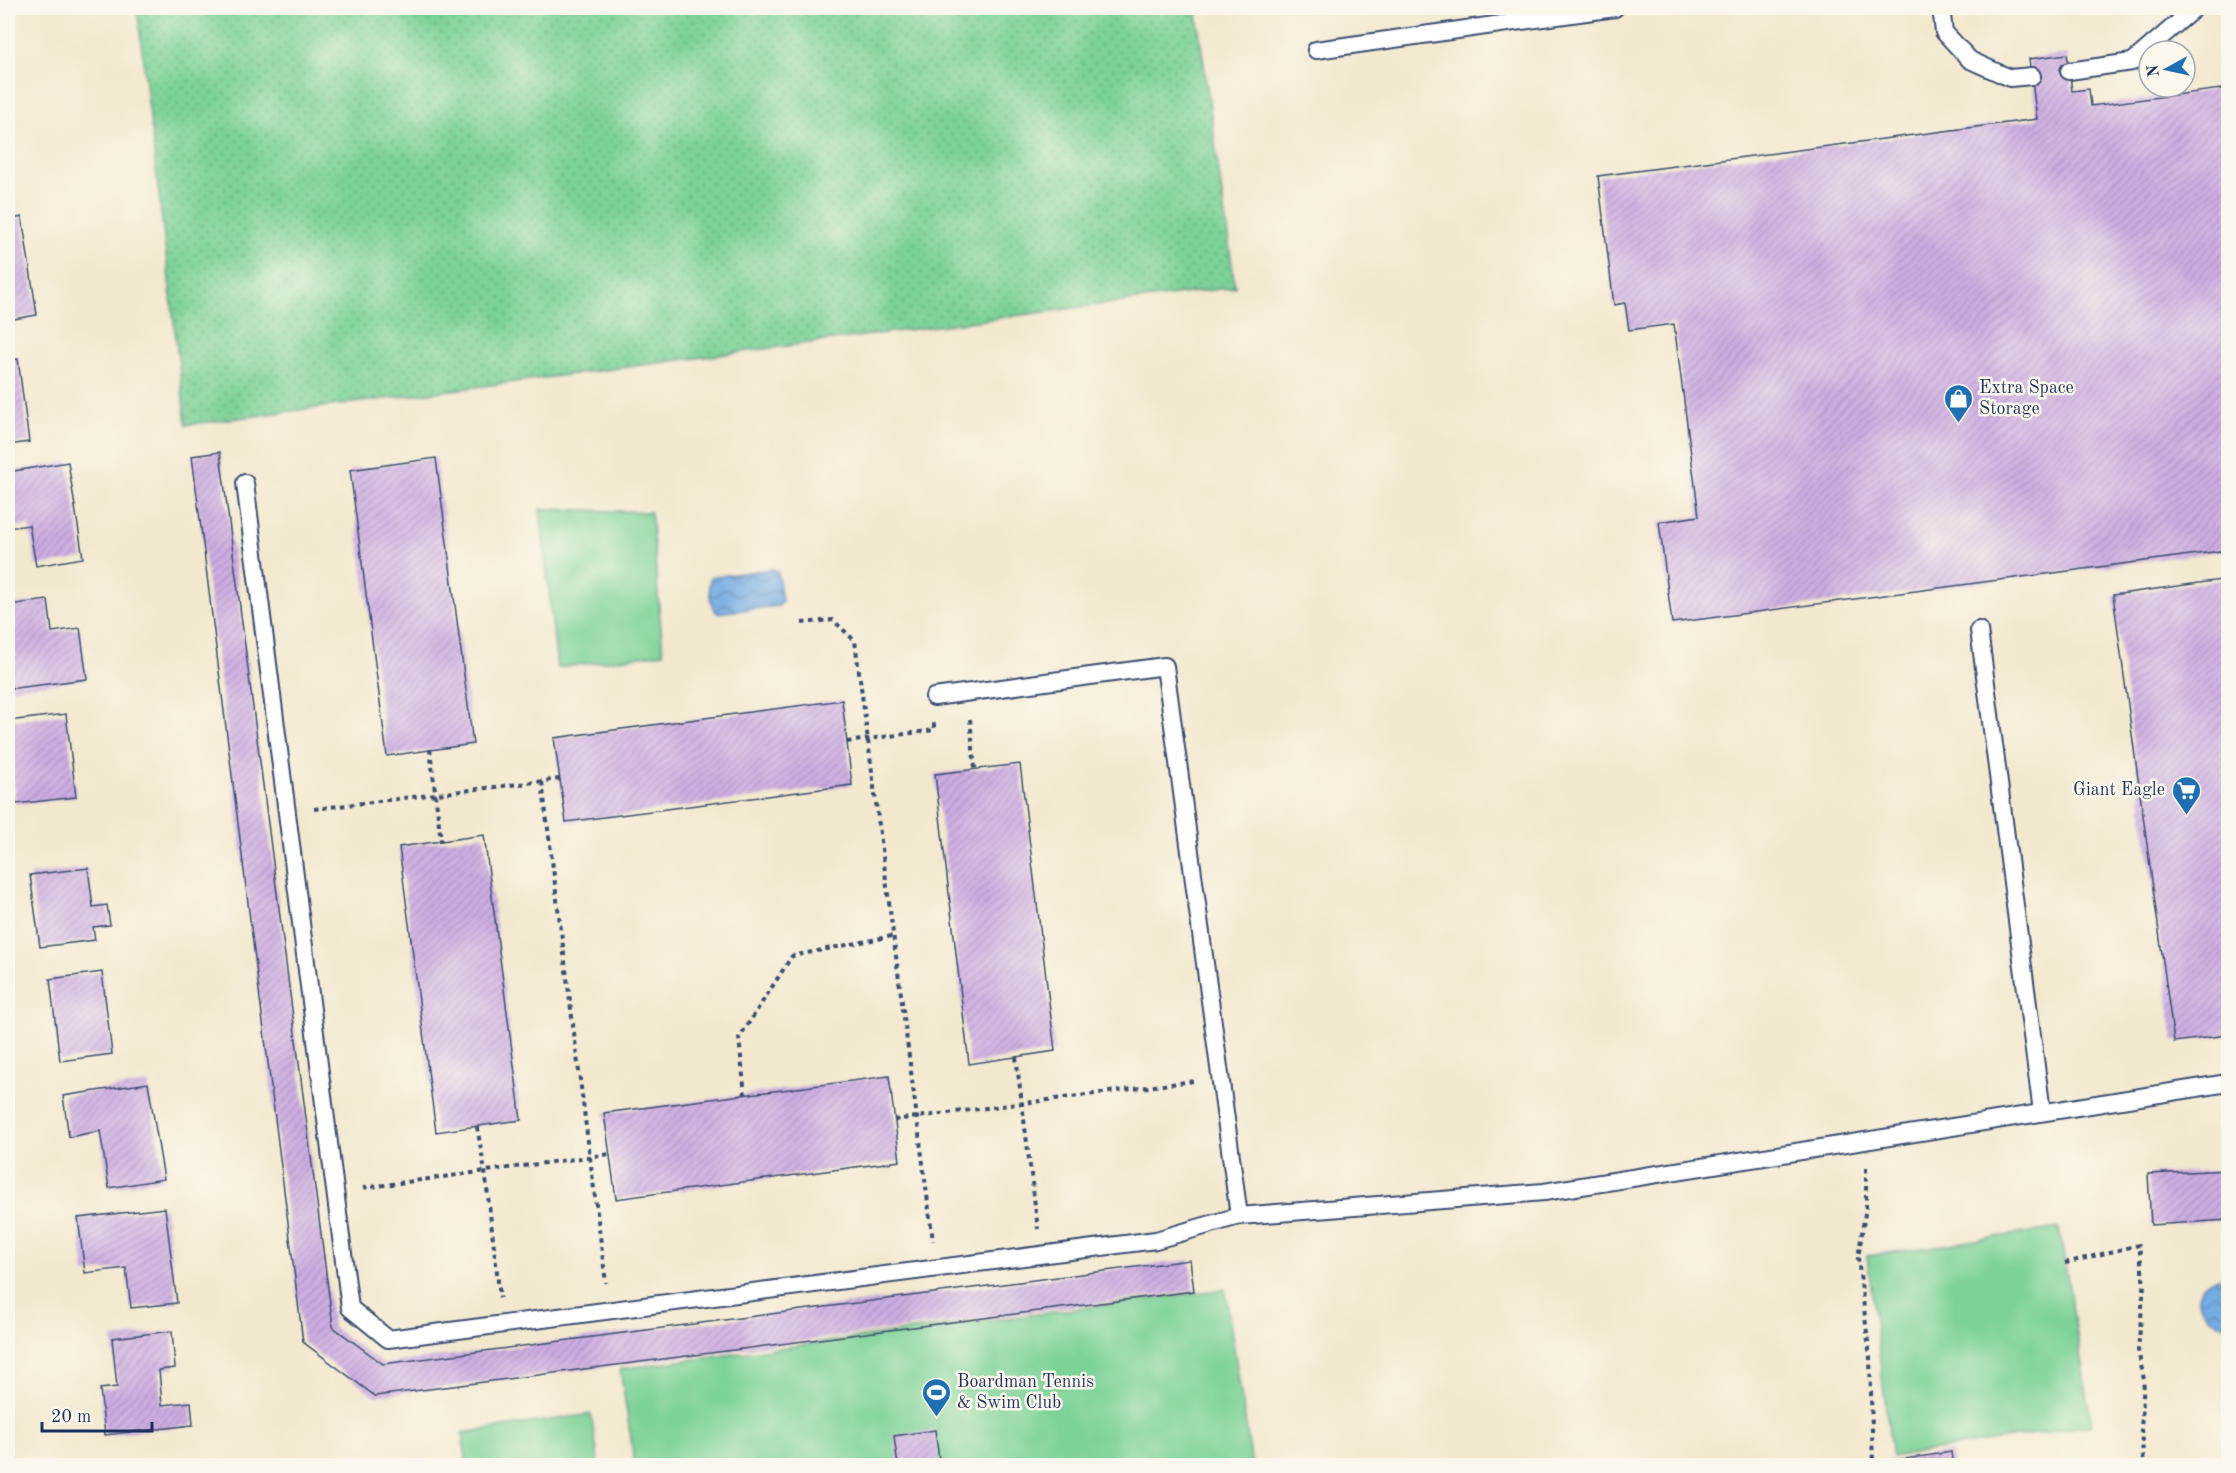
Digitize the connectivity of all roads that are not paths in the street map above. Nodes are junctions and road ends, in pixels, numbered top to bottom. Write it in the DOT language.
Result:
graph roads {
  1 [pos="1615,8"];
  2 [pos="1941,8"];
  3 [pos="2195,8"];
  4 [pos="1316,50"];
  5 [pos="2069,71"];
  6 [pos="2031,76"];
  7 [pos="245,483"];
  8 [pos="1979,630"];
  9 [pos="934,697"];
  10 [pos="2229,1083"];
  11 [pos="2042,1112"];
  12 [pos="1239,1216"];
  1 -- 4 [label="lane"];
  2 -- 6 [label="lane"];
  3 -- 5 [label="lane"];
  7 -- 12 [label="lane"];
  8 -- 11 [label="lane"];
  9 -- 12 [label="lane"];
  10 -- 11 [label="lane"];
  11 -- 12 [label="lane"];
}
